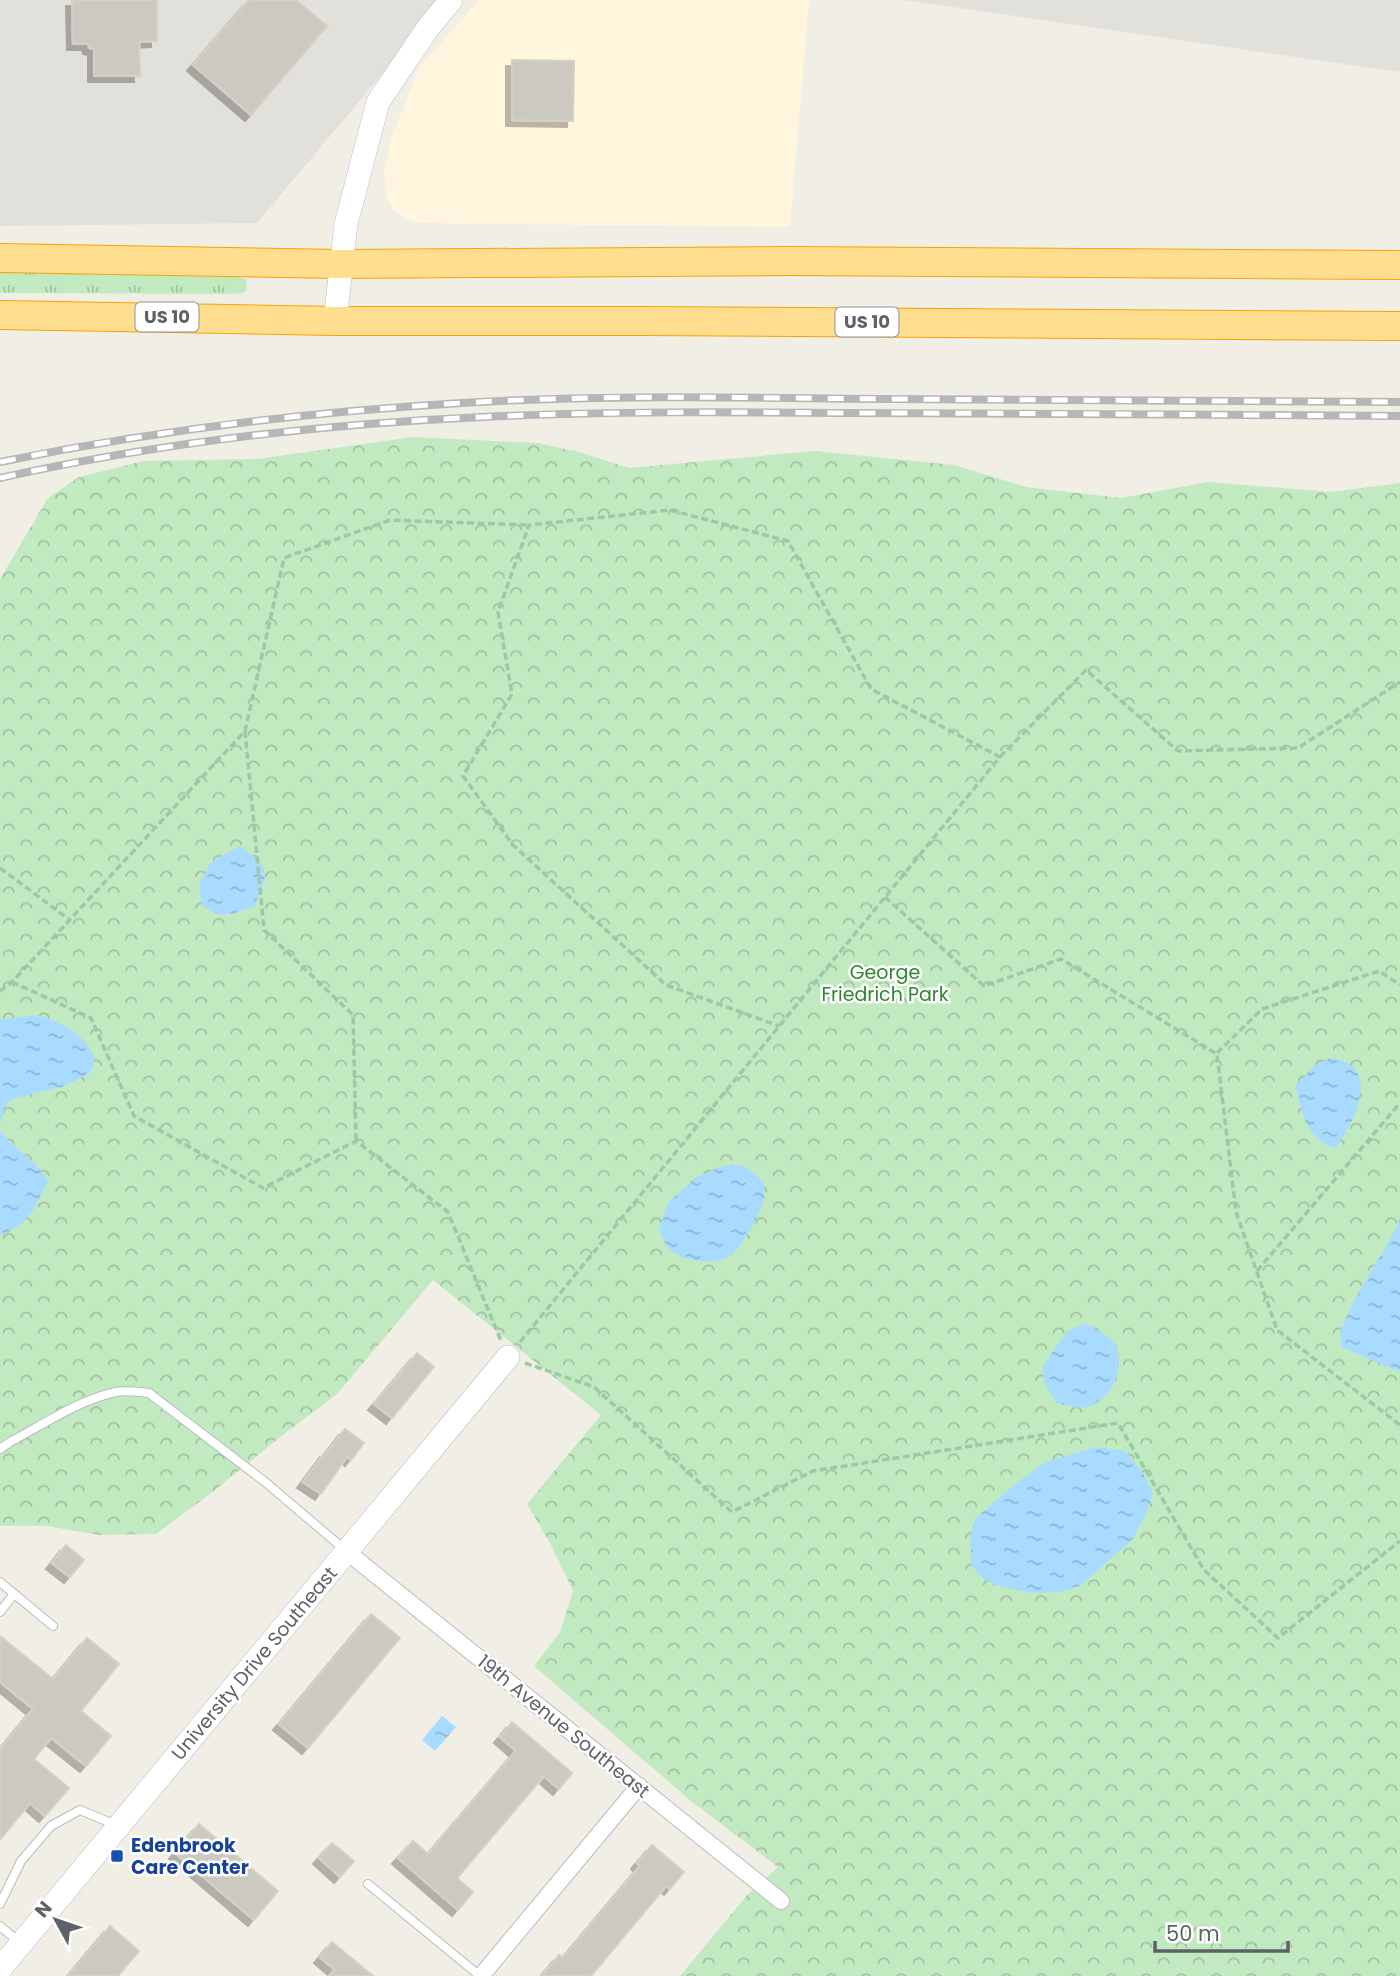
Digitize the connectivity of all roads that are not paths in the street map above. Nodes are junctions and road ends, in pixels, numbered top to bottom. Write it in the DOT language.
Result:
graph roads {
  1 [pos="451,0"];
  2 [pos="0,258"];
  3 [pos="341,264"];
  4 [pos="1400,265"];
  5 [pos="0,315"];
  6 [pos="335,321"];
  7 [pos="1400,326"];
  8 [pos="508,1357"];
  9 [pos="0,1449"];
  10 [pos="346,1551"];
  11 [pos="0,1582"];
  12 [pos="14,1594"];
  13 [pos="0,1612"];
  14 [pos="53,1626"];
  15 [pos="639,1786"];
  16 [pos="118,1826"];
  17 [pos="368,1884"];
  18 [pos="781,1901"];
  19 [pos="0,1904"];
  20 [pos="0,1926"];
  21 [pos="21,1943"];
  22 [pos="0,1969"];
  23 [pos="480,1976"];
  1 -- 3 [label="street"];
  2 -- 3 [label="highway"];
  3 -- 4 [label="highway"];
  3 -- 6 [label="street"];
  5 -- 6 [label="highway, US 10"];
  6 -- 7 [label="highway, US 10"];
  8 -- 10 [label="street, University Drive Southeast"];
  9 -- 10 [label="lane"];
  10 -- 15 [label="street, 19th Avenue Southeast"];
  10 -- 16 [label="street, University Drive Southeast"];
  11 -- 12 [label="lane"];
  12 -- 13 [label="lane"];
  12 -- 14 [label="lane"];
  15 -- 18 [label="street, 19th Avenue Southeast"];
  15 -- 23 [label="street"];
  16 -- 19 [label="lane"];
  16 -- 21 [label="street, University Drive Southeast"];
  17 -- 23 [label="lane"];
  20 -- 21 [label="lane"];
  21 -- 22 [label="street, University Drive Southeast"];
}
